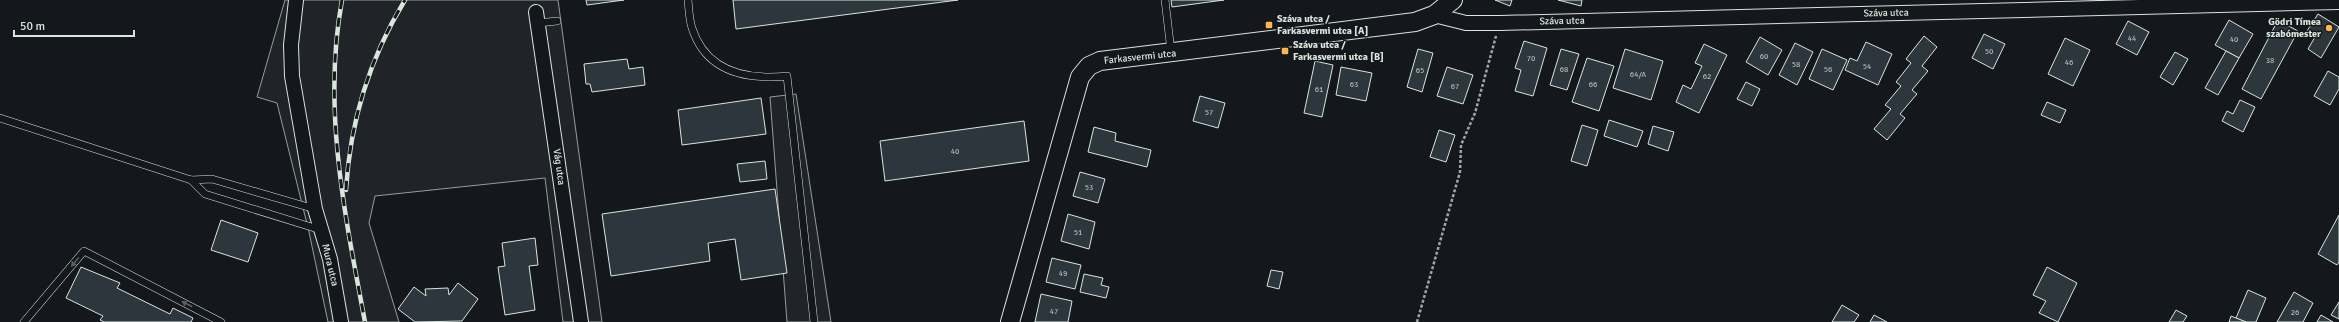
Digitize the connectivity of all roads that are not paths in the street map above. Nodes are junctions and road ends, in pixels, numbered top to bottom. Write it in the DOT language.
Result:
graph roads {
  1 [pos="296,0"];
  2 [pos="688,0"];
  3 [pos="1165,0"];
  4 [pos="1454,0"];
  5 [pos="2339,2"];
  6 [pos="1434,15"];
  7 [pos="537,18"];
  8 [pos="557,21"];
  9 [pos="1171,54"];
  10 [pos="0,118"];
  11 [pos="191,180"];
  12 [pos="316,209"];
  13 [pos="321,230"];
  14 [pos="24,322"];
  15 [pos="222,322"];
  16 [pos="342,322"];
  17 [pos="581,322"];
  18 [pos="814,322"];
  19 [pos="1010,322"];
  1 -- 12 [label="street, Mura utca"];
  2 -- 18 [label="lane"];
  3 -- 9 [label="lane"];
  4 -- 6 [label="street, Farkasvermi utca"];
  5 -- 6 [label="street, Száva utca"];
  6 -- 9 [label="street, Farkasvermi utca"];
  7 -- 8 [label="lane"];
  7 -- 17 [label="street, Vág utca"];
  9 -- 19 [label="street, Farkasvermi utca"];
  10 -- 11 [label="lane"];
  11 -- 12 [label="lane"];
  11 -- 13 [label="lane"];
  12 -- 13 [label="street, Mura utca"];
  13 -- 16 [label="street, Mura utca"];
  15 -- 14 [label="lane, one-way"];
}
